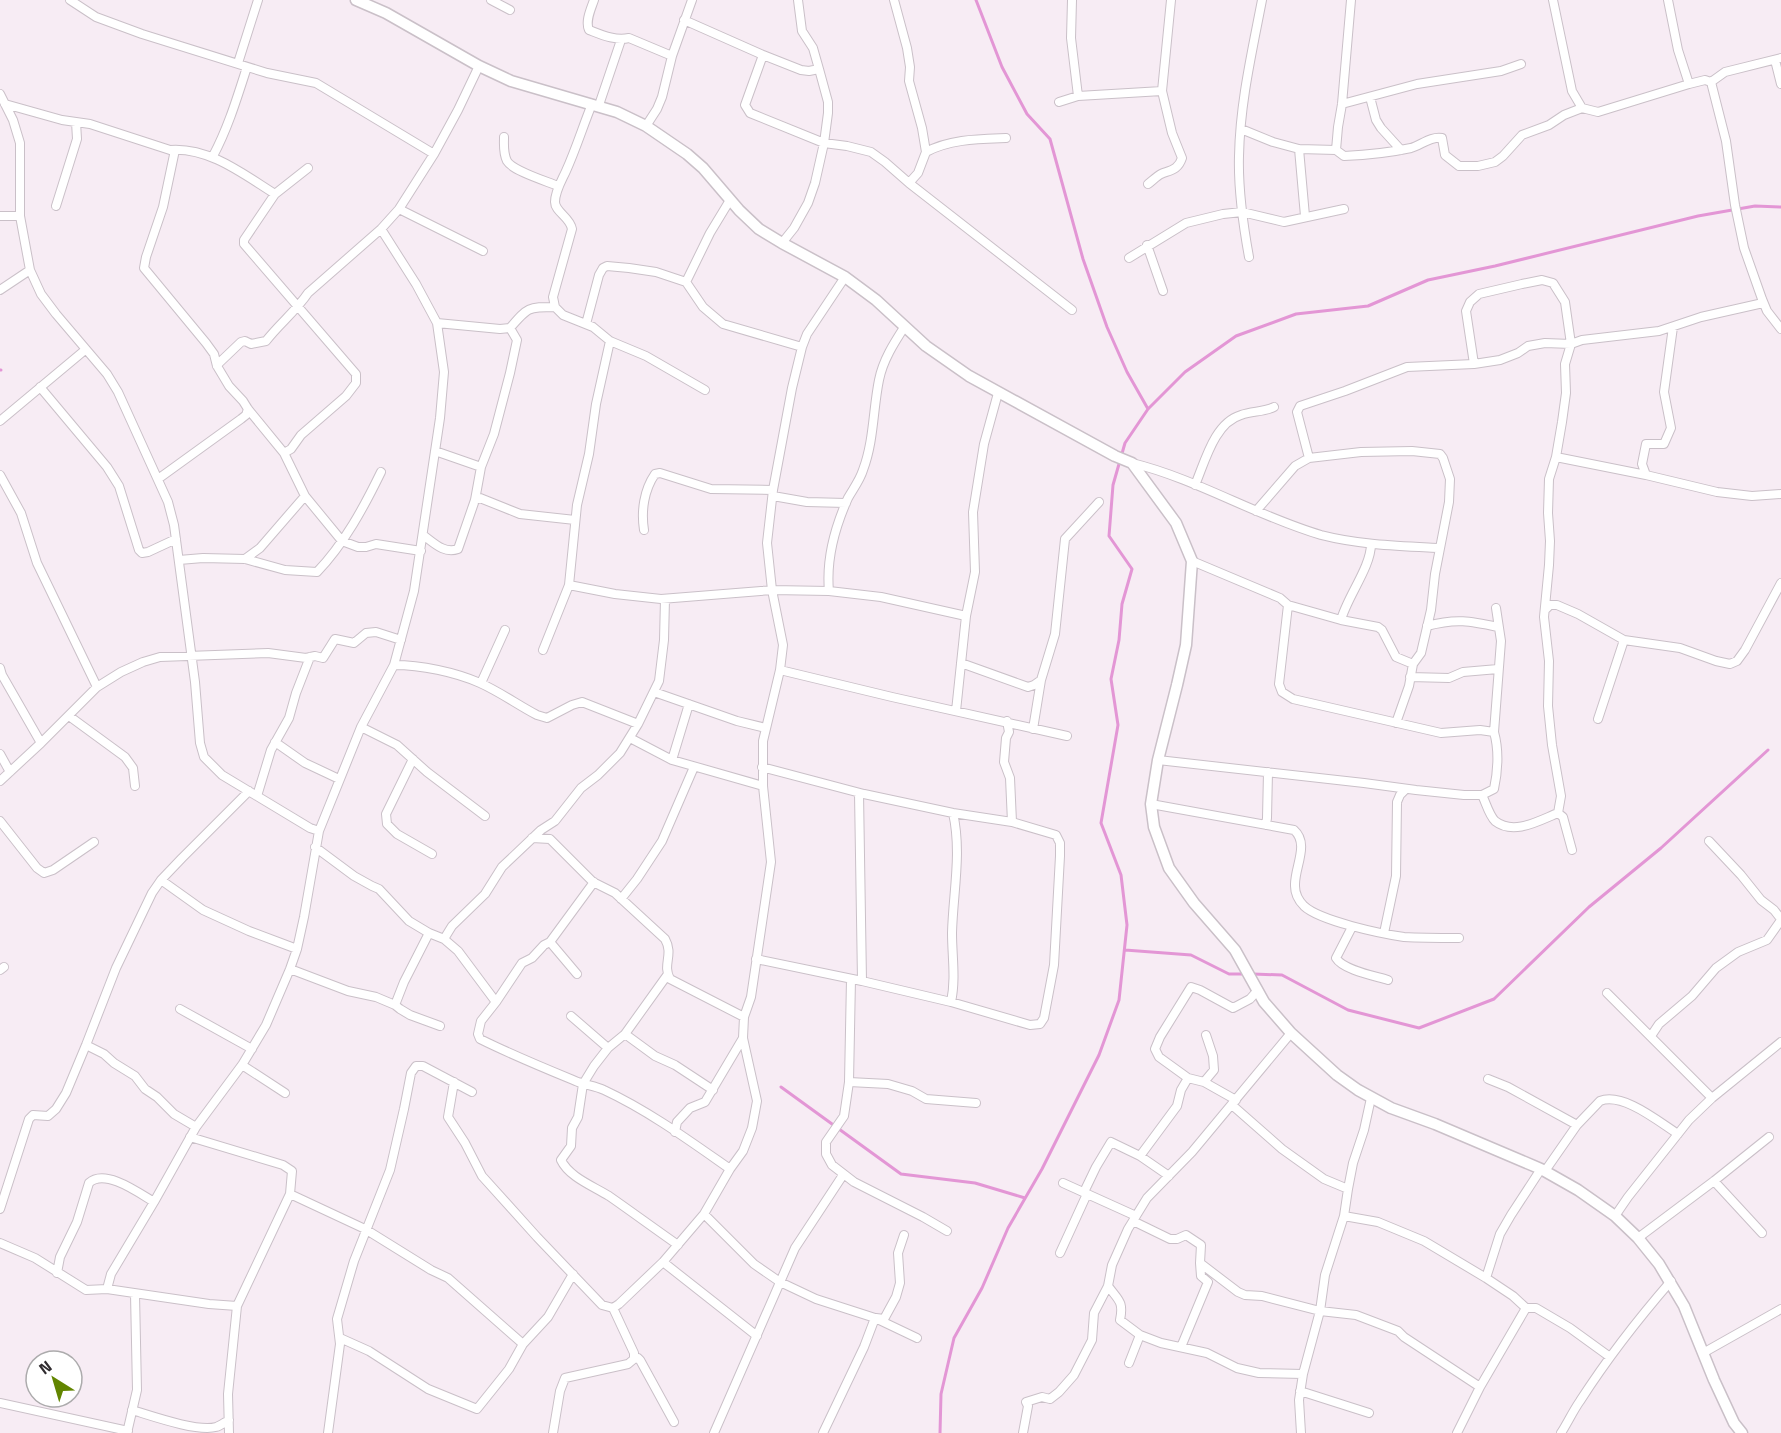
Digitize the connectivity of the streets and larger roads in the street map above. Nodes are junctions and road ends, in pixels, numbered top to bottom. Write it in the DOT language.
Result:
graph roads {
  1 [pos="70,0"];
  2 [pos="258,0"];
  3 [pos="356,0"];
  4 [pos="491,0"];
  5 [pos="594,0"];
  6 [pos="692,0"];
  7 [pos="798,0"];
  8 [pos="894,0"];
  9 [pos="1072,0"];
  10 [pos="1171,0"];
  11 [pos="1262,0"];
  12 [pos="1351,0"];
  13 [pos="1553,0"];
  14 [pos="1668,0"];
  15 [pos="510,10"];
  16 [pos="684,20"];
  17 [pos="621,40"];
  18 [pos="764,55"];
  19 [pos="672,56"];
  20 [pos="1778,59"];
  21 [pos="238,63"];
  22 [pos="1521,64"];
  23 [pos="479,66"];
  24 [pos="247,67"];
  25 [pos="819,69"];
  26 [pos="1711,82"];
  27 [pos="1689,84"];
  28 [pos="1781,84"];
  29 [pos="1162,91"];
  30 [pos="0,94"];
  31 [pos="1078,96"];
  32 [pos="1370,97"];
  33 [pos="1059,102"];
  34 [pos="5,104"];
  35 [pos="595,104"];
  36 [pos="1342,104"];
  37 [pos="1582,108"];
  38 [pos="76,122"];
  39 [pos="646,126"];
  40 [pos="1241,129"];
  41 [pos="504,137"];
  42 [pos="1006,138"];
  43 [pos="825,143"];
  44 [pos="1299,149"];
  45 [pos="176,150"];
  46 [pos="1336,150"];
  47 [pos="1401,150"];
  48 [pos="926,152"];
  49 [pos="434,154"];
  50 [pos="213,156"];
  51 [pos="308,168"];
  52 [pos="909,183"];
  53 [pos="1148,183"];
  54 [pos="558,186"];
  55 [pos="275,194"];
  56 [pos="730,200"];
  57 [pos="56,206"];
  58 [pos="399,208"];
  59 [pos="1344,209"];
  60 [pos="1242,212"];
  61 [pos="0,216"];
  62 [pos="20,216"];
  63 [pos="1305,216"];
  64 [pos="381,229"];
  65 [pos="782,243"];
  66 [pos="1147,246"];
  67 [pos="483,251"];
  68 [pos="1249,257"];
  69 [pos="1129,258"];
  70 [pos="30,270"];
  71 [pos="845,277"];
  72 [pos="686,282"];
  73 [pos="0,290"];
  74 [pos="1163,291"];
  75 [pos="1763,303"];
  76 [pos="299,306"];
  77 [pos="555,307"];
  78 [pos="1072,310"];
  79 [pos="437,323"];
  80 [pos="586,324"];
  81 [pos="904,326"];
  82 [pos="1672,327"];
  83 [pos="510,328"];
  84 [pos="1781,329"];
  85 [pos="610,341"];
  86 [pos="1571,344"];
  87 [pos="802,347"];
  88 [pos="85,350"];
  89 [pos="1474,364"];
  90 [pos="217,366"];
  91 [pos="40,387"];
  92 [pos="705,390"];
  93 [pos="998,393"];
  94 [pos="1274,407"];
  95 [pos="248,410"];
  96 [pos="0,421"];
  97 [pos="435,451"];
  98 [pos="284,453"];
  99 [pos="1556,457"];
  100 [pos="1310,458"];
  101 [pos="1132,464"];
  102 [pos="481,467"];
  103 [pos="381,472"];
  104 [pos="0,475"];
  105 [pos="1646,475"];
  106 [pos="158,479"];
  107 [pos="1195,485"];
  108 [pos="773,493"];
  109 [pos="1781,494"];
  110 [pos="305,496"];
  111 [pos="475,500"];
  112 [pos="1099,502"];
  113 [pos="846,503"];
  114 [pos="1256,511"];
  115 [pos="576,520"];
  116 [pos="644,530"];
  117 [pos="423,535"];
  118 [pos="176,539"];
  119 [pos="342,541"];
  120 [pos="1371,544"];
  121 [pos="1440,548"];
  122 [pos="421,550"];
  123 [pos="245,559"];
  124 [pos="179,560"];
  125 [pos="1192,561"];
  126 [pos="1781,583"];
  127 [pos="569,585"];
  128 [pos="772,590"];
  129 [pos="829,591"];
  130 [pos="665,599"];
  131 [pos="1288,605"];
  132 [pos="1496,608"];
  133 [pos="1545,610"];
  134 [pos="966,616"];
  135 [pos="1341,620"];
  136 [pos="1427,626"];
  137 [pos="1498,627"];
  138 [pos="505,630"];
  139 [pos="401,640"];
  140 [pos="1624,640"];
  141 [pos="543,650"];
  142 [pos="191,655"];
  143 [pos="310,657"];
  144 [pos="962,663"];
  145 [pos="1413,664"];
  146 [pos="394,665"];
  147 [pos="0,668"];
  148 [pos="1498,669"];
  149 [pos="780,670"];
  150 [pos="1410,677"];
  151 [pos="1041,680"];
  152 [pos="481,683"];
  153 [pos="96,687"];
  154 [pos="654,692"];
  155 [pos="689,704"];
  156 [pos="956,711"];
  157 [pos="69,716"];
  158 [pos="1599,719"];
  159 [pos="1007,721"];
  160 [pos="1396,723"];
  161 [pos="638,724"];
  162 [pos="360,727"];
  163 [pos="766,729"];
  164 [pos="1033,729"];
  165 [pos="1494,732"];
  166 [pos="1067,736"];
  167 [pos="630,738"];
  168 [pos="275,742"];
  169 [pos="41,744"];
  170 [pos="0,754"];
  171 [pos="413,759"];
  172 [pos="672,760"];
  173 [pos="1158,760"];
  174 [pos="694,767"];
  175 [pos="762,767"];
  176 [pos="10,772"];
  177 [pos="1268,772"];
  178 [pos="339,779"];
  179 [pos="0,781"];
  180 [pos="135,786"];
  181 [pos="763,786"];
  182 [pos="1406,789"];
  183 [pos="249,791"];
  184 [pos="859,793"];
  185 [pos="257,795"];
  186 [pos="1482,795"];
  187 [pos="1151,804"];
  188 [pos="953,813"];
  189 [pos="1558,813"];
  190 [pos="485,816"];
  191 [pos="0,821"];
  192 [pos="1012,822"];
  193 [pos="550,825"];
  194 [pos="1266,825"];
  195 [pos="319,831"];
  196 [pos="532,838"];
  197 [pos="550,839"];
  198 [pos="1709,841"];
  199 [pos="94,842"];
  200 [pos="315,847"];
  201 [pos="1572,850"];
  202 [pos="432,854"];
  203 [pos="161,880"];
  204 [pos="594,882"];
  205 [pos="621,899"];
  206 [pos="1781,920"];
  207 [pos="1352,927"];
  208 [pos="429,933"];
  209 [pos="1384,933"];
  210 [pos="1459,938"];
  211 [pos="444,939"];
  212 [pos="550,942"];
  213 [pos="297,949"];
  214 [pos="756,959"];
  215 [pos="290,969"];
  216 [pos="577,974"];
  217 [pos="668,974"];
  218 [pos="851,979"];
  219 [pos="1388,980"];
  220 [pos="862,981"];
  221 [pos="1258,990"];
  222 [pos="1607,993"];
  223 [pos="496,1002"];
  224 [pos="951,1002"];
  225 [pos="395,1005"];
  226 [pos="180,1009"];
  227 [pos="571,1016"];
  228 [pos="744,1017"];
  229 [pos="440,1026"];
  230 [pos="1291,1033"];
  231 [pos="625,1034"];
  232 [pos="1206,1035"];
  233 [pos="1651,1036"];
  234 [pos="743,1038"];
  235 [pos="1781,1042"];
  236 [pos="87,1046"];
  237 [pos="608,1048"];
  238 [pos="252,1049"];
  239 [pos="242,1065"];
  240 [pos="1188,1078"];
  241 [pos="1488,1079"];
  242 [pos="454,1082"];
  243 [pos="849,1082"];
  244 [pos="1204,1082"];
  245 [pos="583,1084"];
  246 [pos="713,1090"];
  247 [pos="472,1092"];
  248 [pos="285,1093"];
  249 [pos="1371,1098"];
  250 [pos="1712,1098"];
  251 [pos="976,1102"];
  252 [pos="1234,1103"];
  253 [pos="1577,1125"];
  254 [pos="196,1126"];
  255 [pos="675,1132"];
  256 [pos="1678,1134"];
  257 [pos="190,1137"];
  258 [pos="1769,1137"];
  259 [pos="1140,1156"];
  260 [pos="730,1169"];
  261 [pos="1543,1170"];
  262 [pos="843,1175"];
  263 [pos="1169,1176"];
  264 [pos="0,1179"];
  265 [pos="1714,1181"];
  266 [pos="9,1182"];
  267 [pos="1063,1183"];
  268 [pos="1348,1189"];
  269 [pos="1086,1193"];
  270 [pos="290,1194"];
  271 [pos="154,1202"];
  272 [pos="0,1209"];
  273 [pos="704,1214"];
  274 [pos="1344,1216"];
  275 [pos="1616,1216"];
  276 [pos="1135,1218"];
  277 [pos="365,1229"];
  278 [pos="947,1231"];
  279 [pos="1762,1233"];
  280 [pos="904,1235"];
  281 [pos="1638,1238"];
  282 [pos="0,1243"];
  283 [pos="678,1245"];
  284 [pos="1060,1253"];
  285 [pos="663,1262"];
  286 [pos="1200,1263"];
  287 [pos="57,1273"];
  288 [pos="573,1274"];
  289 [pos="1486,1278"];
  290 [pos="1671,1281"];
  291 [pos="780,1282"];
  292 [pos="1108,1286"];
  293 [pos="107,1289"];
  294 [pos="135,1293"];
  295 [pos="237,1306"];
  296 [pos="613,1308"];
  297 [pos="1526,1308"];
  298 [pos="1781,1309"];
  299 [pos="1320,1311"];
  300 [pos="875,1318"];
  301 [pos="1140,1335"];
  302 [pos="757,1336"];
  303 [pos="340,1338"];
  304 [pos="917,1338"];
  305 [pos="523,1344"];
  306 [pos="1181,1347"];
  307 [pos="1703,1353"];
  308 [pos="1610,1357"];
  309 [pos="634,1359"];
  310 [pos="1129,1363"];
  311 [pos="1303,1374"];
  312 [pos="1480,1387"];
  313 [pos="1300,1391"];
  314 [pos="0,1403"];
  315 [pos="132,1410"];
  316 [pos="1369,1413"];
  317 [pos="229,1420"];
  318 [pos="674,1422"];
  319 [pos="128,1432"];
  320 [pos="229,1433"];
  321 [pos="328,1433"];
  322 [pos="553,1433"];
  323 [pos="714,1433"];
  324 [pos="823,1433"];
  325 [pos="1023,1433"];
  326 [pos="1301,1433"];
  327 [pos="1457,1433"];
  328 [pos="1561,1433"];
  329 [pos="1742,1433"];
  1 -- 21 [label="street"];
  2 -- 21 [label="street"];
  3 -- 23 [label="street"];
  4 -- 15 [label="street"];
  5 -- 17 [label="street"];
  6 -- 16 [label="street"];
  7 -- 25 [label="street"];
  8 -- 48 [label="street"];
  9 -- 31 [label="street"];
  10 -- 29 [label="street"];
  11 -- 40 [label="street"];
  12 -- 36 [label="street"];
  13 -- 37 [label="street"];
  14 -- 27 [label="street"];
  16 -- 18 [label="street"];
  16 -- 19 [label="street"];
  17 -- 19 [label="street"];
  17 -- 35 [label="street"];
  18 -- 25 [label="street"];
  18 -- 43 [label="street"];
  19 -- 39 [label="street"];
  20 -- 26 [label="street"];
  20 -- 28 [label="street"];
  21 -- 24 [label="street"];
  22 -- 32 [label="street"];
  23 -- 35 [label="street"];
  23 -- 49 [label="street"];
  24 -- 49 [label="street"];
  24 -- 50 [label="street"];
  25 -- 43 [label="street"];
  26 -- 27 [label="street"];
  26 -- 75 [label="street"];
  27 -- 37 [label="street"];
  29 -- 31 [label="street"];
  29 -- 53 [label="street"];
  30 -- 34 [label="street"];
  31 -- 33 [label="street"];
  32 -- 36 [label="street"];
  32 -- 47 [label="street"];
  34 -- 38 [label="street"];
  34 -- 62 [label="street"];
  35 -- 39 [label="street"];
  35 -- 54 [label="street"];
  36 -- 46 [label="street"];
  37 -- 47 [label="street"];
  38 -- 45 [label="street"];
  38 -- 57 [label="street"];
  39 -- 56 [label="street"];
  40 -- 44 [label="street"];
  40 -- 60 [label="street"];
  41 -- 54 [label="street"];
  42 -- 48 [label="street"];
  43 -- 52 [label="street"];
  43 -- 65 [label="street"];
  44 -- 46 [label="street"];
  44 -- 63 [label="street"];
  45 -- 50 [label="street"];
  45 -- 90 [label="street"];
  46 -- 47 [label="street"];
  48 -- 52 [label="street"];
  49 -- 58 [label="street"];
  50 -- 55 [label="street"];
  51 -- 55 [label="street"];
  52 -- 78 [label="street"];
  54 -- 77 [label="street"];
  55 -- 76 [label="street"];
  56 -- 65 [label="street"];
  56 -- 72 [label="street"];
  58 -- 64 [label="street"];
  58 -- 67 [label="street"];
  59 -- 63 [label="street"];
  60 -- 63 [label="street"];
  60 -- 66 [label="street"];
  60 -- 68 [label="street"];
  61 -- 62 [label="street"];
  62 -- 70 [label="street"];
  64 -- 76 [label="street"];
  64 -- 79 [label="street"];
  65 -- 71 [label="street"];
  66 -- 69 [label="street"];
  66 -- 74 [label="street"];
  70 -- 73 [label="street"];
  70 -- 88 [label="street"];
  71 -- 81 [label="street"];
  71 -- 87 [label="street"];
  72 -- 80 [label="street"];
  72 -- 87 [label="street"];
  75 -- 82 [label="street"];
  75 -- 84 [label="street"];
  76 -- 90 [label="street"];
  76 -- 98 [label="street"];
  77 -- 80 [label="street"];
  77 -- 83 [label="street"];
  79 -- 83 [label="street"];
  79 -- 97 [label="street"];
  80 -- 85 [label="street"];
  81 -- 93 [label="street"];
  81 -- 113 [label="street"];
  82 -- 86 [label="street"];
  82 -- 105 [label="street"];
  83 -- 102 [label="street"];
  85 -- 92 [label="street"];
  85 -- 115 [label="street"];
  86 -- 89 [label="street"];
  86 -- 89 [label="street"];
  86 -- 99 [label="street"];
  87 -- 108 [label="street"];
  88 -- 91 [label="street"];
  88 -- 106 [label="street"];
  89 -- 100 [label="street"];
  90 -- 95 [label="street"];
  91 -- 96 [label="street"];
  91 -- 118 [label="street"];
  93 -- 101 [label="street"];
  93 -- 134 [label="street"];
  94 -- 107 [label="street"];
  95 -- 98 [label="street"];
  95 -- 106 [label="street"];
  97 -- 102 [label="street"];
  97 -- 117 [label="street"];
  98 -- 110 [label="street"];
  99 -- 105 [label="street"];
  99 -- 133 [label="street"];
  100 -- 114 [label="street"];
  100 -- 121 [label="street"];
  101 -- 107 [label="street"];
  101 -- 125 [label="street"];
  102 -- 111 [label="street"];
  103 -- 119 [label="street"];
  104 -- 153 [label="street"];
  105 -- 109 [label="street"];
  106 -- 118 [label="street"];
  107 -- 114 [label="street"];
  108 -- 113 [label="street"];
  108 -- 116 [label="street"];
  108 -- 128 [label="street"];
  110 -- 119 [label="street"];
  110 -- 123 [label="street"];
  111 -- 115 [label="street"];
  111 -- 117 [label="street"];
  112 -- 151 [label="street"];
  113 -- 129 [label="street"];
  114 -- 120 [label="street"];
  115 -- 127 [label="street"];
  117 -- 122 [label="street"];
  118 -- 124 [label="street"];
  119 -- 122 [label="street"];
  119 -- 123 [label="street"];
  120 -- 121 [label="street"];
  120 -- 135 [label="street"];
  121 -- 136 [label="street"];
  122 -- 139 [label="street"];
  123 -- 124 [label="street"];
  124 -- 142 [label="street"];
  125 -- 131 [label="street"];
  125 -- 173 [label="street"];
  126 -- 140 [label="street"];
  127 -- 130 [label="street"];
  127 -- 141 [label="street"];
  128 -- 129 [label="street"];
  128 -- 130 [label="street"];
  128 -- 149 [label="street"];
  129 -- 134 [label="street"];
  130 -- 154 [label="street"];
  131 -- 135 [label="street"];
  131 -- 160 [label="street"];
  132 -- 137 [label="street"];
  133 -- 140 [label="street"];
  133 -- 189 [label="street"];
  134 -- 144 [label="street"];
  135 -- 145 [label="street"];
  136 -- 137 [label="street"];
  136 -- 145 [label="street"];
  137 -- 148 [label="street"];
  138 -- 152 [label="street"];
  139 -- 143 [label="street"];
  139 -- 146 [label="street"];
  140 -- 158 [label="street"];
  142 -- 143 [label="street"];
  142 -- 153 [label="street"];
  142 -- 183 [label="street"];
  143 -- 168 [label="street"];
  144 -- 151 [label="street"];
  144 -- 156 [label="street"];
  145 -- 150 [label="street"];
  146 -- 152 [label="street"];
  146 -- 162 [label="street"];
  147 -- 169 [label="street"];
  148 -- 150 [label="street"];
  148 -- 165 [label="street"];
  149 -- 156 [label="street"];
  149 -- 163 [label="street"];
  150 -- 160 [label="street"];
  151 -- 164 [label="street"];
  152 -- 161 [label="street"];
  153 -- 157 [label="street"];
  154 -- 155 [label="street"];
  154 -- 161 [label="street"];
  155 -- 163 [label="street"];
  155 -- 172 [label="street"];
  156 -- 159 [label="street"];
  157 -- 169 [label="street"];
  157 -- 180 [label="street"];
  159 -- 164 [label="street"];
  159 -- 192 [label="street"];
  160 -- 165 [label="street"];
  161 -- 167 [label="street"];
  162 -- 171 [label="street"];
  162 -- 178 [label="street"];
  163 -- 175 [label="street"];
  164 -- 166 [label="street"];
  165 -- 186 [label="street"];
  167 -- 172 [label="street"];
  167 -- 193 [label="street"];
  168 -- 178 [label="street"];
  168 -- 185 [label="street"];
  169 -- 176 [label="street"];
  170 -- 176 [label="street"];
  171 -- 190 [label="street"];
  171 -- 202 [label="street"];
  172 -- 174 [label="street"];
  173 -- 177 [label="street"];
  173 -- 187 [label="street"];
  174 -- 181 [label="street"];
  174 -- 205 [label="street"];
  175 -- 181 [label="street"];
  175 -- 184 [label="street"];
  176 -- 179 [label="street"];
  177 -- 182 [label="street"];
  177 -- 194 [label="street"];
  178 -- 195 [label="street"];
  181 -- 214 [label="street"];
  182 -- 186 [label="street"];
  182 -- 209 [label="street"];
  183 -- 185 [label="street"];
  183 -- 203 [label="street"];
  184 -- 188 [label="street"];
  184 -- 220 [label="street"];
  185 -- 195 [label="street"];
  186 -- 189 [label="street"];
  187 -- 194 [label="street"];
  187 -- 221 [label="street"];
  188 -- 192 [label="street"];
  188 -- 224 [label="street"];
  189 -- 201 [label="street"];
  191 -- 199 [label="street"];
  192 -- 224 [label="street"];
  193 -- 196 [label="street"];
  193 -- 197 [label="street"];
  194 -- 207 [label="street"];
  195 -- 200 [label="street"];
  196 -- 197 [label="street"];
  196 -- 211 [label="street"];
  197 -- 204 [label="street"];
  198 -- 206 [label="street"];
  200 -- 208 [label="street"];
  200 -- 213 [label="street"];
  203 -- 213 [label="street"];
  203 -- 236 [label="street"];
  204 -- 205 [label="street"];
  204 -- 212 [label="street"];
  205 -- 217 [label="street"];
  206 -- 233 [label="street"];
  207 -- 209 [label="street"];
  207 -- 219 [label="street"];
  208 -- 211 [label="street"];
  208 -- 225 [label="street"];
  209 -- 210 [label="street"];
  211 -- 223 [label="street"];
  212 -- 216 [label="street"];
  212 -- 223 [label="street"];
  213 -- 215 [label="street"];
  214 -- 218 [label="street"];
  214 -- 228 [label="street"];
  215 -- 225 [label="street"];
  215 -- 238 [label="street"];
  217 -- 228 [label="street"];
  217 -- 231 [label="street"];
  218 -- 220 [label="street"];
  218 -- 243 [label="street"];
  220 -- 224 [label="street"];
  221 -- 230 [label="street"];
  221 -- 240 [label="street"];
  222 -- 233 [label="street"];
  223 -- 245 [label="street"];
  225 -- 229 [label="street"];
  226 -- 238 [label="street"];
  227 -- 237 [label="street"];
  228 -- 234 [label="street"];
  230 -- 249 [label="street"];
  230 -- 252 [label="street"];
  231 -- 237 [label="street"];
  231 -- 246 [label="street"];
  232 -- 244 [label="street"];
  233 -- 250 [label="street"];
  234 -- 246 [label="street"];
  234 -- 260 [label="street"];
  235 -- 250 [label="street"];
  236 -- 254 [label="street"];
  236 -- 266 [label="street"];
  237 -- 245 [label="street"];
  238 -- 239 [label="street"];
  239 -- 248 [label="street"];
  239 -- 254 [label="street"];
  240 -- 244 [label="street"];
  240 -- 259 [label="street"];
  241 -- 253 [label="street"];
  242 -- 247 [label="street"];
  242 -- 277 [label="street"];
  242 -- 288 [label="street"];
  243 -- 251 [label="street"];
  243 -- 262 [label="street"];
  244 -- 252 [label="street"];
  245 -- 255 [label="street"];
  245 -- 283 [label="street"];
  246 -- 255 [label="street"];
  249 -- 261 [label="street"];
  249 -- 268 [label="street"];
  250 -- 256 [label="street"];
  252 -- 263 [label="street"];
  252 -- 268 [label="street"];
  253 -- 256 [label="street"];
  253 -- 261 [label="street"];
  254 -- 257 [label="street"];
  255 -- 260 [label="street"];
  256 -- 275 [label="street"];
  257 -- 270 [label="street"];
  257 -- 271 [label="street"];
  258 -- 265 [label="street"];
  259 -- 263 [label="street"];
  259 -- 269 [label="street"];
  260 -- 273 [label="street"];
  261 -- 275 [label="street"];
  261 -- 289 [label="street"];
  262 -- 278 [label="street"];
  262 -- 291 [label="street"];
  263 -- 276 [label="street"];
  264 -- 266 [label="street"];
  265 -- 279 [label="street"];
  265 -- 281 [label="street"];
  266 -- 272 [label="street"];
  267 -- 269 [label="street"];
  268 -- 274 [label="street"];
  269 -- 276 [label="street"];
  269 -- 284 [label="street"];
  270 -- 277 [label="street"];
  270 -- 295 [label="street"];
  271 -- 287 [label="street"];
  271 -- 293 [label="street"];
  273 -- 283 [label="street"];
  273 -- 291 [label="street"];
  274 -- 289 [label="street"];
  274 -- 299 [label="street"];
  275 -- 281 [label="street"];
  276 -- 286 [label="street"];
  276 -- 292 [label="street"];
  277 -- 303 [label="street"];
  277 -- 305 [label="street"];
  280 -- 300 [label="street"];
  281 -- 290 [label="street"];
  282 -- 287 [label="street"];
  283 -- 285 [label="street"];
  285 -- 296 [label="street"];
  285 -- 302 [label="street"];
  286 -- 299 [label="street"];
  286 -- 306 [label="street"];
  287 -- 293 [label="street"];
  288 -- 296 [label="street"];
  288 -- 305 [label="street"];
  289 -- 297 [label="street"];
  290 -- 307 [label="street"];
  290 -- 308 [label="street"];
  291 -- 300 [label="street"];
  291 -- 302 [label="street"];
  292 -- 301 [label="street"];
  292 -- 325 [label="street"];
  293 -- 294 [label="street"];
  294 -- 295 [label="street"];
  294 -- 315 [label="street"];
  295 -- 317 [label="street"];
  296 -- 309 [label="street"];
  297 -- 308 [label="street"];
  297 -- 312 [label="street"];
  298 -- 307 [label="street"];
  299 -- 311 [label="street"];
  299 -- 312 [label="street"];
  300 -- 304 [label="street"];
  300 -- 324 [label="street"];
  301 -- 306 [label="street"];
  301 -- 310 [label="street"];
  302 -- 323 [label="street"];
  303 -- 305 [label="street"];
  303 -- 321 [label="street"];
  306 -- 311 [label="street"];
  307 -- 329 [label="street"];
  308 -- 328 [label="street"];
  309 -- 318 [label="street"];
  309 -- 322 [label="street"];
  311 -- 313 [label="street"];
  312 -- 327 [label="street"];
  313 -- 316 [label="street"];
  313 -- 326 [label="street"];
  314 -- 319 [label="street"];
  315 -- 317 [label="street"];
  315 -- 319 [label="street"];
  317 -- 320 [label="street"];
}
